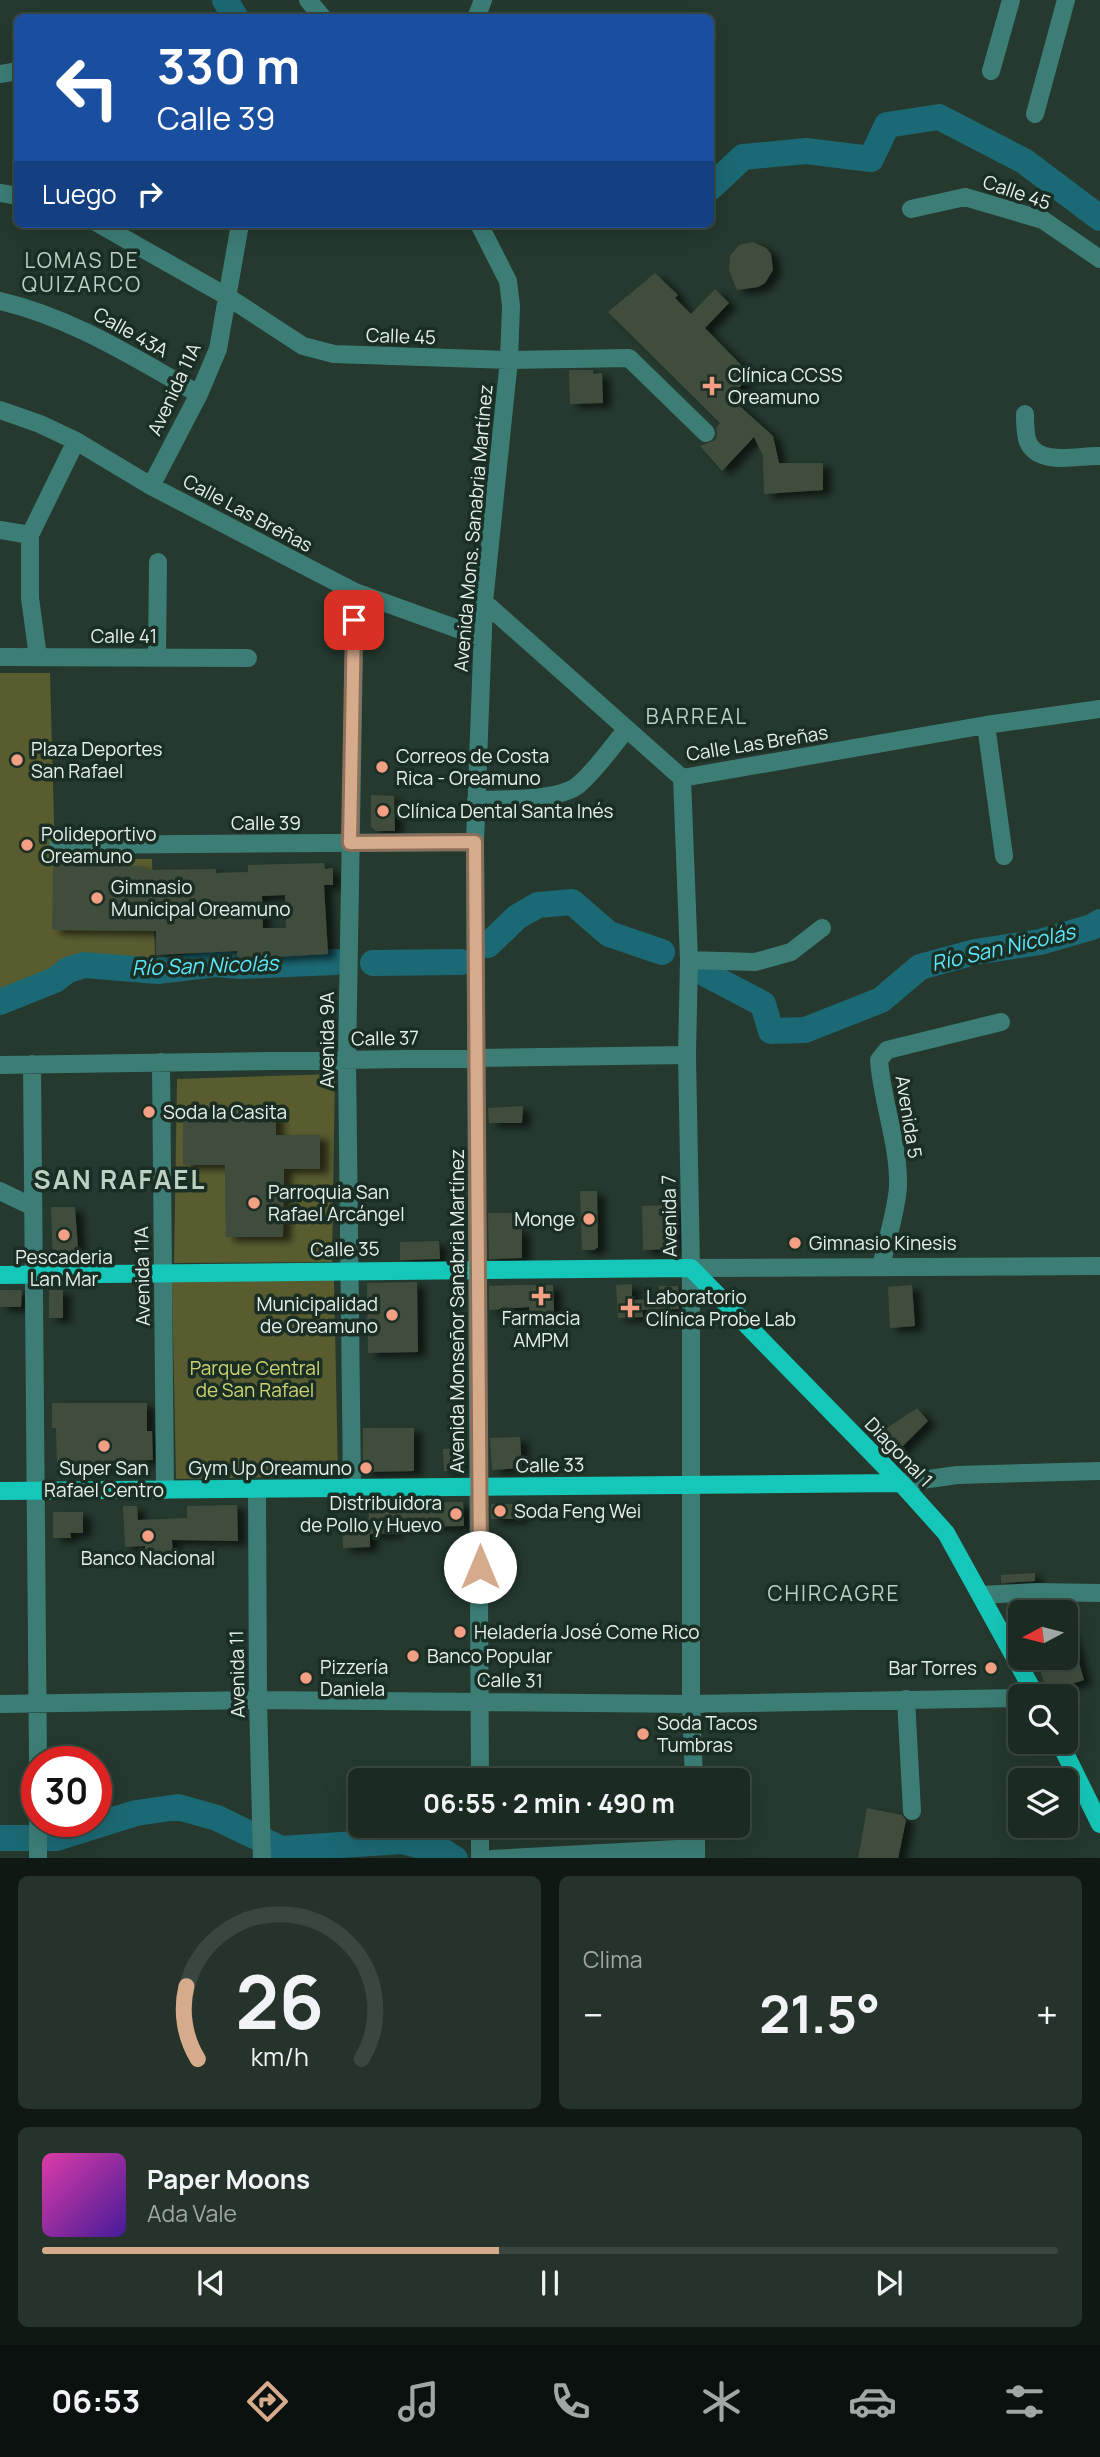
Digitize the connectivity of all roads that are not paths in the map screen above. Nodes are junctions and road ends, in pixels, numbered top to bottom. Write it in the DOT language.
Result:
graph roads {
  1 [pos="307,0"];
  2 [pos="1011,0"];
  3 [pos="1066,0"];
  4 [pos="319,14"];
  5 [pos="990,71"];
  6 [pos="1035,114"];
  7 [pos="911,209"];
  8 [pos="106,228"];
  9 [pos="239,228"];
  10 [pos="481,228"];
  11 [pos="1100,259"];
  12 [pos="228,297"];
  13 [pos="0,301"];
  14 [pos="509,360"];
  15 [pos="199,394"];
  16 [pos="0,410"];
  17 [pos="1024,414"];
  18 [pos="706,433"];
  19 [pos="76,441"];
  20 [pos="1100,456"];
  21 [pos="151,486"];
  22 [pos="0,530"];
  23 [pos="30,535"];
  24 [pos="158,562"];
  25 [pos="355,592"];
  26 [pos="484,602"];
  27 [pos="483,638"];
  28 [pos="0,657"];
  29 [pos="38,657"];
  30 [pos="157,657"];
  31 [pos="248,658"];
  32 [pos="1100,709"];
  33 [pos="986,725"];
  34 [pos="627,729"];
  35 [pos="682,778"];
  36 [pos="476,800"];
  37 [pos="475,842"];
  38 [pos="350,843"];
  39 [pos="58,845"];
  40 [pos="1004,856"];
  41 [pos="822,928"];
  42 [pos="689,960"];
  43 [pos="1001,1022"];
  44 [pos="687,1055"];
  45 [pos="477,1058"];
  46 [pos="347,1060"];
  47 [pos="161,1062"];
  48 [pos="32,1064"];
  49 [pos="0,1065"];
  50 [pos="0,1191"];
  51 [pos="33,1207"];
  52 [pos="1100,1266"];
  53 [pos="881,1267"];
  54 [pos="691,1268"];
  55 [pos="478,1269"];
  56 [pos="348,1270"];
  57 [pos="163,1273"];
  58 [pos="0,1275"];
  59 [pos="34,1275"];
  60 [pos="1100,1471"];
  61 [pos="901,1483"];
  62 [pos="690,1485"];
  63 [pos="479,1487"];
  64 [pos="352,1488"];
  65 [pos="257,1489"];
  66 [pos="165,1490"];
  67 [pos="36,1491"];
  68 [pos="0,1492"];
  69 [pos="1100,1593"];
  70 [pos="981,1595"];
  71 [pos="1029,1684"];
  72 [pos="1008,1698"];
  73 [pos="906,1699"];
  74 [pos="258,1700"];
  75 [pos="480,1701"];
  76 [pos="0,1704"];
  77 [pos="38,1704"];
  78 [pos="691,1704"];
  79 [pos="38,1746"];
  80 [pos="1065,1754"];
  81 [pos="480,1768"];
  82 [pos="694,1768"];
  83 [pos="912,1811"];
  84 [pos="1100,1824"];
  85 [pos="38,1837"];
  86 [pos="480,1838"];
  87 [pos="696,1853"];
  88 [pos="38,1858"];
  89 [pos="262,1858"];
  90 [pos="480,1858"];
  91 [pos="492,1858"];
  1 -- 4 [label="street"];
  2 -- 5 [label="street"];
  3 -- 6 [label="street"];
  7 -- 11 [label="street, Calle 45"];
  8 -- 12 [label="street, Calle 45"];
  9 -- 12 [label="street, Avenida 11A"];
  10 -- 14 [label="street, Avenida Mons. Sanabria Martínez"];
  12 -- 14 [label="street, Calle 45"];
  12 -- 15 [label="street, Avenida 11A"];
  13 -- 15 [label="street, Calle 43A"];
  14 -- 18 [label="street, Calle 45"];
  14 -- 26 [label="street, Avenida Mons. Sanabria Martínez"];
  15 -- 21 [label="street, Avenida 11A"];
  16 -- 19 [label="street, Calle Las Breñas"];
  17 -- 20 [label="street"];
  19 -- 21 [label="street, Calle Las Breñas"];
  19 -- 23 [label="street"];
  21 -- 25 [label="street, Calle Las Breñas"];
  22 -- 23 [label="street"];
  23 -- 29 [label="street"];
  24 -- 30 [label="street"];
  25 -- 27 [label="street, Calle Las Breñas"];
  25 -- 38 [label="street, Avenida 9A"];
  26 -- 27 [label="street, Avenida Mons. Sanabria Martínez"];
  26 -- 34 [label="street, Calle Las Breñas"];
  27 -- 36 [label="street, Avenida Mons. Sanabria Martínez"];
  28 -- 29 [label="street, Calle 41"];
  29 -- 30 [label="street, Calle 41"];
  30 -- 31 [label="street, Calle 41"];
  32 -- 33 [label="street, Calle Las Breñas"];
  33 -- 35 [label="street, Calle Las Breñas"];
  33 -- 40 [label="street"];
  34 -- 35 [label="street, Calle Las Breñas"];
  34 -- 36 [label="street"];
  35 -- 42 [label="street, Avenida 7"];
  36 -- 37 [label="street, Avenida Mons. Sanabria Martínez"];
  37 -- 38 [label="street, Calle 39"];
  37 -- 45 [label="street, Avenida Monseñor Sanabria Martínez"];
  38 -- 39 [label="street, Calle 39"];
  38 -- 46 [label="street, Avenida 9A"];
  41 -- 42 [label="street"];
  42 -- 44 [label="street, Avenida 7"];
  43 -- 53 [label="street, Avenida 5"];
  44 -- 45 [label="street, Calle 37"];
  44 -- 54 [label="street, Avenida 7"];
  45 -- 46 [label="street, Calle 37"];
  45 -- 55 [label="street, Avenida Monseñor Sanabria Martínez"];
  46 -- 47 [label="street, Calle 37"];
  46 -- 56 [label="street, Avenida 9A"];
  47 -- 48 [label="street, Calle 37"];
  47 -- 57 [label="street, Avenida 11A"];
  48 -- 49 [label="street, Calle 37"];
  48 -- 51 [label="street"];
  50 -- 51 [label="street"];
  51 -- 59 [label="street"];
  52 -- 53 [label="street"];
  53 -- 54 [label="street"];
  54 -- 55 [label="main road, Calle 35"];
  54 -- 61 [label="main road, Diagonal 1"];
  54 -- 62 [label="street, Avenida 7"];
  55 -- 56 [label="main road, Calle 35"];
  55 -- 63 [label="street, Avenida Monseñor Sanabria Martínez"];
  56 -- 57 [label="main road, Calle 35"];
  56 -- 64 [label="street, Avenida 9A"];
  57 -- 59 [label="main road, Calle 35"];
  57 -- 66 [label="street, Avenida 11A"];
  58 -- 59 [label="main road, Calle 35"];
  59 -- 67 [label="street"];
  60 -- 61 [label="street, Calle 33"];
  61 -- 62 [label="main road, Calle 33"];
  61 -- 70 [label="main road, Diagonal 1"];
  62 -- 63 [label="main road, Calle 33"];
  62 -- 78 [label="street, Avenida 7"];
  63 -- 64 [label="main road, Calle 33"];
  63 -- 75 [label="street, Avenida Monseñor Sanabria Martínez"];
  64 -- 65 [label="main road, Calle 33"];
  65 -- 66 [label="main road, Calle 33"];
  65 -- 74 [label="street, Avenida 11"];
  66 -- 67 [label="main road, Calle 33"];
  67 -- 68 [label="main road, Calle 33"];
  67 -- 77 [label="street"];
  69 -- 70 [label="street"];
  70 -- 71 [label="main road, Diagonal 1"];
  72 -- 73 [label="street, Calle 31"];
  73 -- 78 [label="street, Calle 31"];
  73 -- 83 [label="street"];
  74 -- 75 [label="street, Calle 31"];
  74 -- 77 [label="street, Calle 31"];
  74 -- 89 [label="street, Avenida 11"];
  75 -- 78 [label="street, Calle 31"];
  75 -- 81 [label="street, Avenida Monseñor Sanabria Martínez"];
  76 -- 77 [label="street, Calle 31"];
  77 -- 79 [label="street"];
  78 -- 82 [label="street, Avenida 7"];
  80 -- 84 [label="main road"];
  85 -- 88 [label="street"];
  86 -- 90 [label="street"];
  87 -- 91 [label="street"];
}
